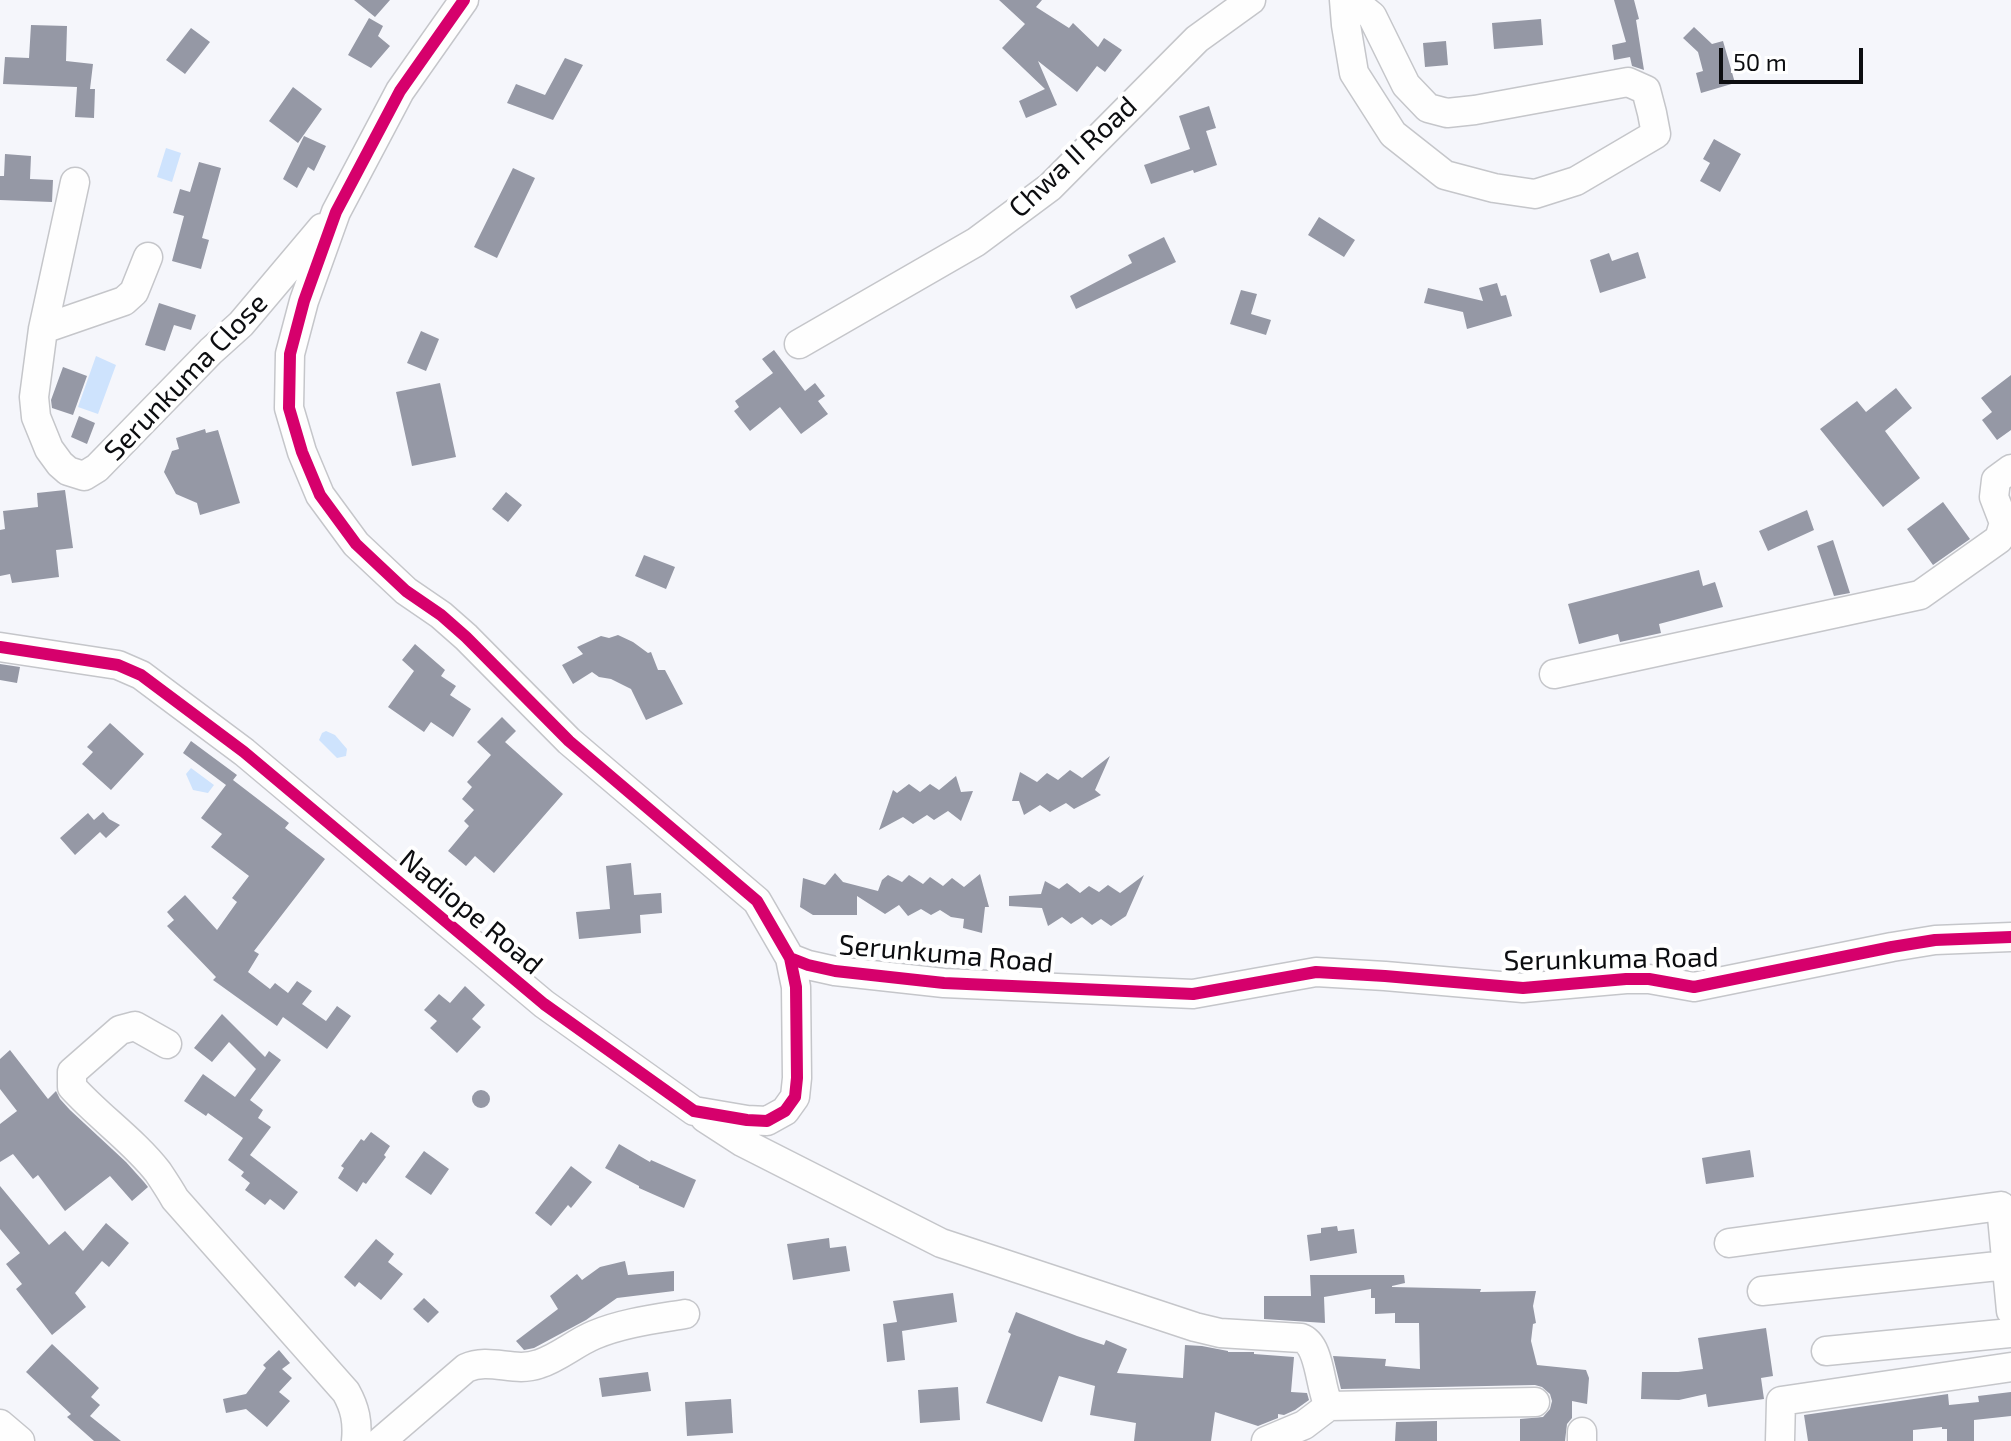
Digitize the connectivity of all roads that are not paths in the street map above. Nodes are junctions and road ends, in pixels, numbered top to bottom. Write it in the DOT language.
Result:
graph roads {
  1 [pos="464,0"];
  2 [pos="1251,0"];
  3 [pos="1344,0"];
  4 [pos="1352,0"];
  5 [pos="75,182"];
  6 [pos="336,212"];
  7 [pos="148,257"];
  8 [pos="43,329"];
  9 [pos="799,344"];
  10 [pos="2011,469"];
  11 [pos="0,647"];
  12 [pos="1554,674"];
  13 [pos="2011,937"];
  14 [pos="790,958"];
  15 [pos="167,1044"];
  16 [pos="694,1111"];
  17 [pos="1729,1243"];
  18 [pos="2007,1265"];
  19 [pos="1762,1291"];
  20 [pos="2011,1311"];
  21 [pos="685,1314"];
  22 [pos="2011,1333"];
  23 [pos="1826,1351"];
  24 [pos="2011,1367"];
  25 [pos="1535,1402"];
  26 [pos="1329,1406"];
  27 [pos="0,1424"];
  28 [pos="20,1441"];
  29 [pos="356,1441"];
  30 [pos="381,1441"];
  31 [pos="1266,1441"];
  32 [pos="1780,1441"];
  1 -- 6 [label="street"];
  2 -- 9 [label="street, Chwa II Road"];
  3 -- 4 [label="street"];
  5 -- 8 [label="street, Serunkuma Close"];
  6 -- 8 [label="street, Serunkuma Close"];
  6 -- 14 [label="street"];
  7 -- 8 [label="street"];
  10 -- 12 [label="street"];
  11 -- 16 [label="street, Nadiope Road"];
  13 -- 14 [label="street, Serunkuma Road"];
  14 -- 16 [label="street, Nadiope Road"];
  15 -- 29 [label="street"];
  16 -- 26 [label="street"];
  17 -- 18 [label="street"];
  18 -- 19 [label="street"];
  18 -- 20 [label="street"];
  21 -- 30 [label="street"];
  22 -- 23 [label="street"];
  24 -- 32 [label="street"];
  25 -- 26 [label="street"];
  26 -- 31 [label="street"];
  27 -- 28 [label="street"];
}
